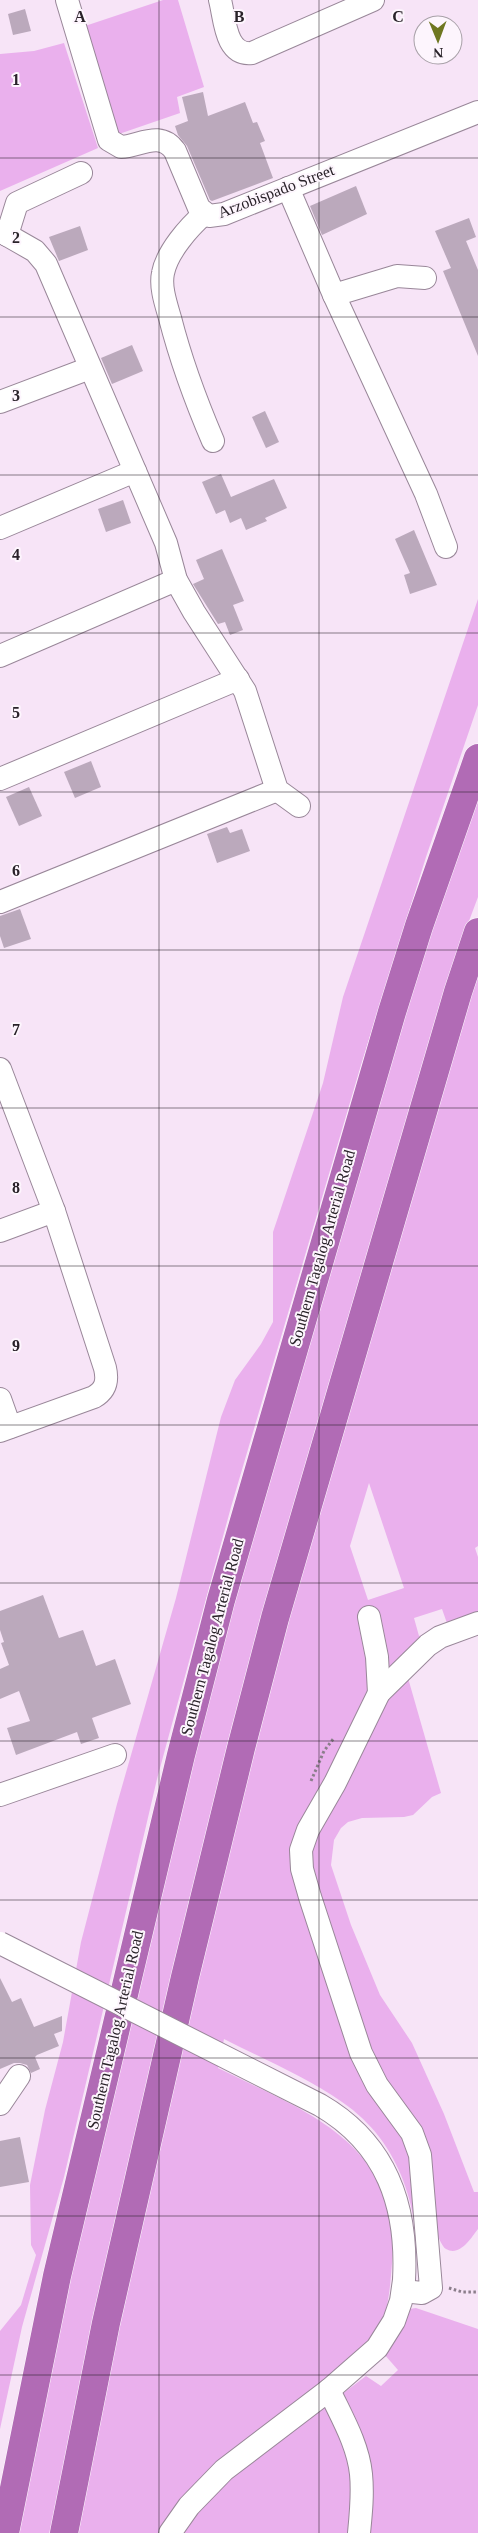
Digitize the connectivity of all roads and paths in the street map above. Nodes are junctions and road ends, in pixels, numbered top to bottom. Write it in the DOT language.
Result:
graph roads {
  1 [pos="67,0"];
  2 [pos="220,0"];
  3 [pos="373,0"];
  4 [pos="478,112"];
  5 [pos="81,172"];
  6 [pos="288,188"];
  7 [pos="204,214"];
  8 [pos="4,233"];
  9 [pos="425,278"];
  10 [pos="334,295"];
  11 [pos="90,368"];
  12 [pos="0,402"];
  13 [pos="213,441"];
  14 [pos="135,471"];
  15 [pos="0,528"];
  16 [pos="446,548"];
  17 [pos="176,580"];
  18 [pos="0,656"];
  19 [pos="238,679"];
  20 [pos="478,758"];
  21 [pos="0,779"];
  22 [pos="277,790"];
  23 [pos="299,806"];
  24 [pos="1,900"];
  25 [pos="478,932"];
  26 [pos="0,1069"];
  27 [pos="54,1211"];
  28 [pos="0,1232"];
  29 [pos="0,1399"];
  30 [pos="5,1429"];
  31 [pos="369,1618"];
  32 [pos="478,1624"];
  33 [pos="379,1693"];
  34 [pos="115,1754"];
  35 [pos="0,1795"];
  36 [pos="0,1943"];
  37 [pos="19,2076"];
  38 [pos="0,2104"];
  39 [pos="81,2176"];
  40 [pos="404,2286"];
  41 [pos="431,2288"];
  42 [pos="478,2292"];
  43 [pos="329,2390"];
  44 [pos="0,2485"];
  45 [pos="5,2533"];
  46 [pos="64,2533"];
  47 [pos="170,2533"];
  48 [pos="359,2533"];
  1 -- 7 [label="street, Arzobispado Street"];
  2 -- 3 [label="street"];
  4 -- 6 [label="street, Arzobispado Street"];
  5 -- 8 [label="street"];
  6 -- 7 [label="street, Arzobispado Street"];
  6 -- 10 [label="street"];
  7 -- 13 [label="street"];
  8 -- 11 [label="street"];
  9 -- 10 [label="street"];
  10 -- 16 [label="street"];
  11 -- 12 [label="street"];
  11 -- 14 [label="street"];
  14 -- 15 [label="street"];
  14 -- 17 [label="street"];
  17 -- 18 [label="street"];
  17 -- 19 [label="street"];
  19 -- 21 [label="street"];
  19 -- 22 [label="street"];
  20 -- 39 [label="highway, Southern Tagalog Arterial Road"];
  22 -- 23 [label="street"];
  22 -- 24 [label="street"];
  25 -- 46 [label="highway"];
  26 -- 27 [label="street"];
  27 -- 28 [label="street"];
  27 -- 30 [label="street"];
  29 -- 30 [label="street"];
  31 -- 33 [label="street"];
  32 -- 33 [label="street"];
  33 -- 41 [label="street"];
  34 -- 35 [label="street"];
  36 -- 40 [label="street, bridge"];
  37 -- 38 [label="street"];
  39 -- 44 [label="highway"];
  39 -- 45 [label="highway, Southern Tagalog Arterial Road"];
  40 -- 41 [label="street"];
  40 -- 43 [label="street"];
  41 -- 42 [label="path"];
  43 -- 47 [label="street"];
  43 -- 48 [label="street"];
}
